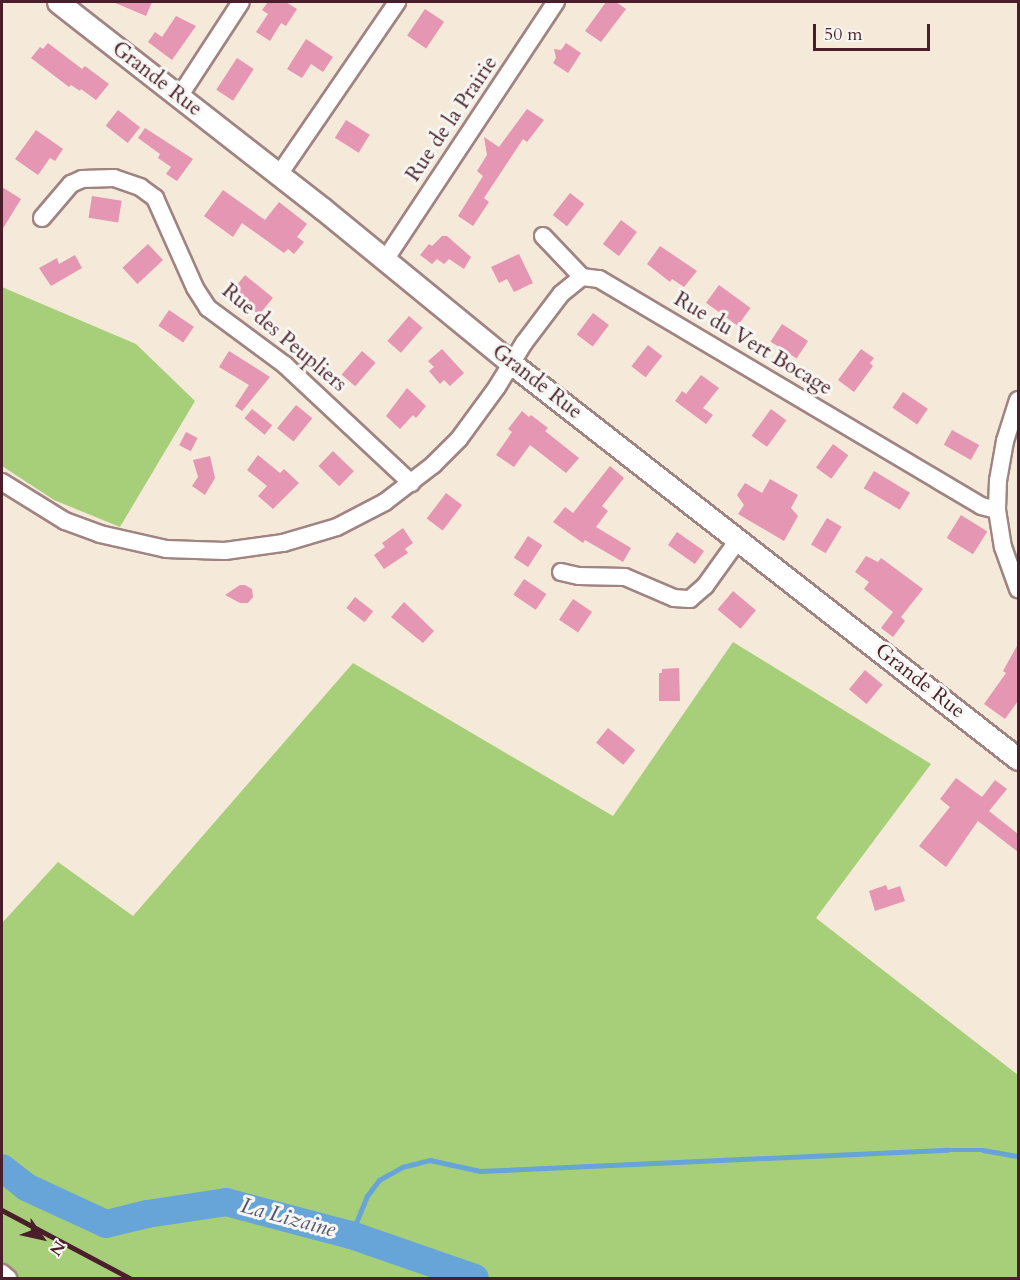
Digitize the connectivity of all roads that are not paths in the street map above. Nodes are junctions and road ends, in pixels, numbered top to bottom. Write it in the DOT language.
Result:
graph roads {
  1 [pos="58,2"];
  2 [pos="241,2"];
  3 [pos="397,2"];
  4 [pos="556,2"];
  5 [pos="179,97"];
  6 [pos="278,176"];
  7 [pos="42,218"];
  8 [pos="543,236"];
  9 [pos="385,260"];
  10 [pos="582,277"];
  11 [pos="511,363"];
  12 [pos="1018,400"];
  13 [pos="2,482"];
  14 [pos="411,483"];
  15 [pos="997,510"];
  16 [pos="738,540"];
  17 [pos="561,572"];
  18 [pos="1018,589"];
  19 [pos="1018,759"];
  20 [pos="2,1273"];
  21 [pos="8,1278"];
  1 -- 5 [label="street, Grande Rue"];
  2 -- 5 [label="street"];
  3 -- 6 [label="street"];
  4 -- 9 [label="street, Rue de la Prairie"];
  5 -- 6 [label="street, Grande Rue"];
  6 -- 9 [label="street, Grande Rue"];
  7 -- 14 [label="street, Rue des Peupliers"];
  8 -- 10 [label="street"];
  9 -- 11 [label="street, Grande Rue"];
  10 -- 11 [label="street"];
  10 -- 15 [label="street, Rue du Vert Bocage"];
  11 -- 14 [label="street"];
  11 -- 16 [label="street, Grande Rue"];
  12 -- 15 [label="street"];
  13 -- 14 [label="street"];
  15 -- 18 [label="street"];
  16 -- 17 [label="street"];
  16 -- 19 [label="street, Grande Rue"];
  20 -- 21 [label="street"];
}
